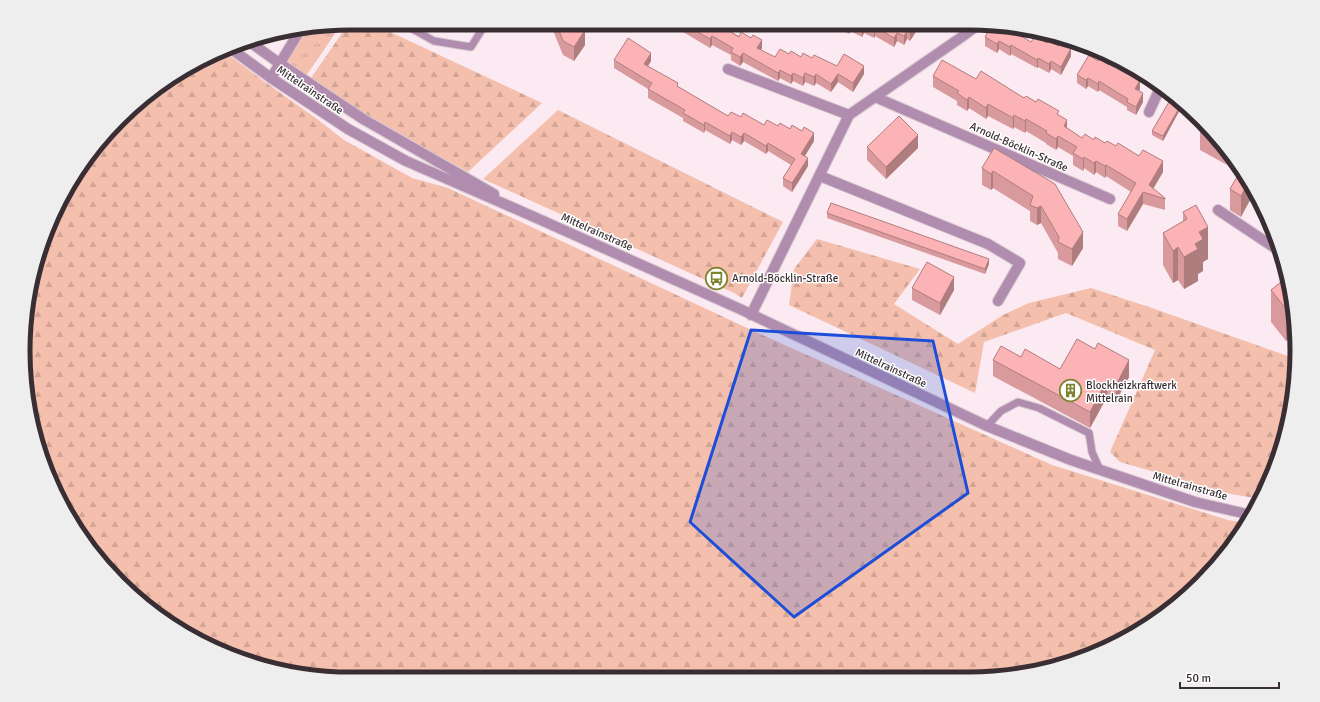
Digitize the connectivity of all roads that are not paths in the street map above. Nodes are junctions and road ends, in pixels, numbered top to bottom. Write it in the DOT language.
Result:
graph roads {
  1 [pos="414,30"];
  2 [pos="482,30"];
  3 [pos="971,30"];
  4 [pos="297,35"];
  5 [pos="254,45"];
  6 [pos="235,52"];
  7 [pos="279,63"];
  8 [pos="728,69"];
  9 [pos="271,78"];
  10 [pos="1159,92"];
  11 [pos="875,97"];
  12 [pos="1148,112"];
  13 [pos="849,115"];
  14 [pos="820,176"];
  15 [pos="1110,199"];
  16 [pos="1218,210"];
  17 [pos="532,216"];
  18 [pos="1272,246"];
  19 [pos="998,301"];
  20 [pos="751,315"];
  21 [pos="987,426"];
  22 [pos="1100,470"];
  23 [pos="1246,514"];
  1 -- 2 [label="lane"];
  3 -- 11 [label="street"];
  4 -- 7 [label="street"];
  5 -- 7 [label="street, Mittelrainstraße"];
  6 -- 9 [label="street, Mittelrainstraße"];
  7 -- 9 [label="street"];
  7 -- 17 [label="street, Mittelrainstraße"];
  8 -- 13 [label="street"];
  9 -- 17 [label="street, Mittelrainstraße"];
  10 -- 12 [label="street"];
  11 -- 13 [label="street"];
  11 -- 15 [label="street, Arnold-Böcklin-Straße"];
  13 -- 14 [label="street"];
  14 -- 19 [label="street"];
  14 -- 20 [label="street"];
  16 -- 18 [label="street"];
  17 -- 20 [label="street, Mittelrainstraße"];
  20 -- 21 [label="street, Mittelrainstraße"];
  21 -- 22 [label="street, Mittelrainstraße"];
  21 -- 22 [label="lane"];
  22 -- 23 [label="street, Mittelrainstraße"];
}
